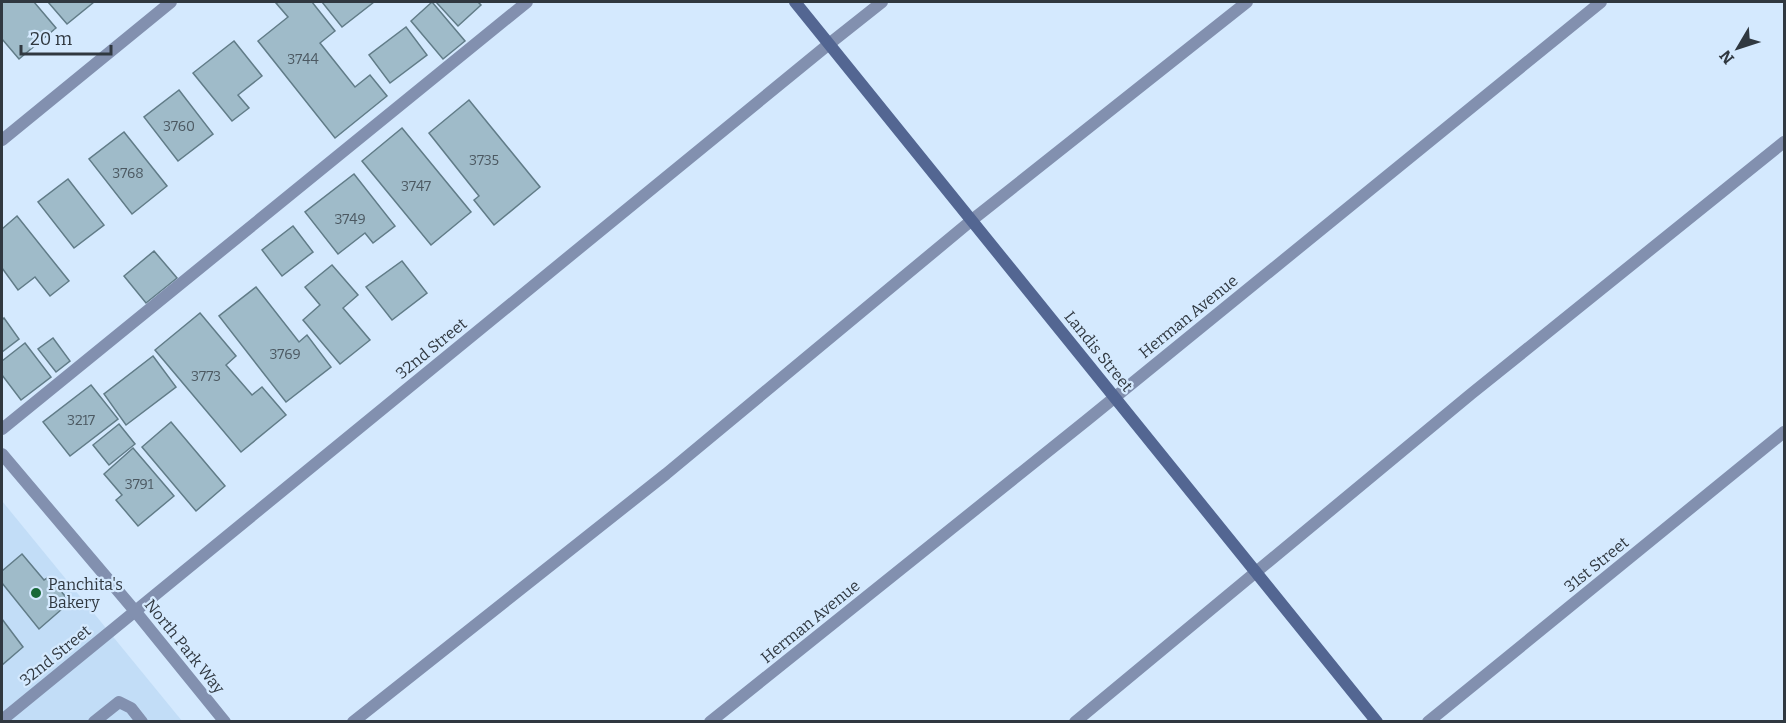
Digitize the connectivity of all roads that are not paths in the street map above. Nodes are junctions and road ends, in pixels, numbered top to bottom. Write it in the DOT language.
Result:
graph roads {
  1 [pos="171,2"];
  2 [pos="527,2"];
  3 [pos="795,2"];
  4 [pos="882,2"];
  5 [pos="1247,2"];
  6 [pos="1601,2"];
  7 [pos="829,44"];
  8 [pos="2,140"];
  9 [pos="1785,142"];
  10 [pos="972,220"];
  11 [pos="1114,397"];
  12 [pos="2,429"];
  13 [pos="1785,432"];
  14 [pos="2,454"];
  15 [pos="1257,573"];
  16 [pos="135,611"];
  17 [pos="2,720"];
  18 [pos="94,722"];
  19 [pos="142,722"];
  20 [pos="225,722"];
  21 [pos="354,722"];
  22 [pos="710,722"];
  23 [pos="1075,722"];
  24 [pos="1377,722"];
  25 [pos="1428,722"];
  1 -- 8 [label="street"];
  2 -- 12 [label="street"];
  3 -- 7 [label="main road, Landis Street"];
  4 -- 7 [label="street, 32nd Street"];
  5 -- 10 [label="street"];
  6 -- 11 [label="street, Herman Avenue"];
  7 -- 10 [label="main road, Landis Street"];
  7 -- 16 [label="street, 32nd Street"];
  9 -- 15 [label="street"];
  10 -- 11 [label="main road, Landis Street"];
  10 -- 21 [label="street"];
  11 -- 15 [label="main road, Landis Street"];
  11 -- 22 [label="street, Herman Avenue"];
  13 -- 25 [label="street, 31st Street"];
  14 -- 16 [label="street, North Park Way"];
  15 -- 23 [label="street"];
  15 -- 24 [label="main road, Landis Street"];
  16 -- 17 [label="street, 32nd Street"];
  16 -- 20 [label="street, North Park Way"];
  18 -- 19 [label="street"];
}
